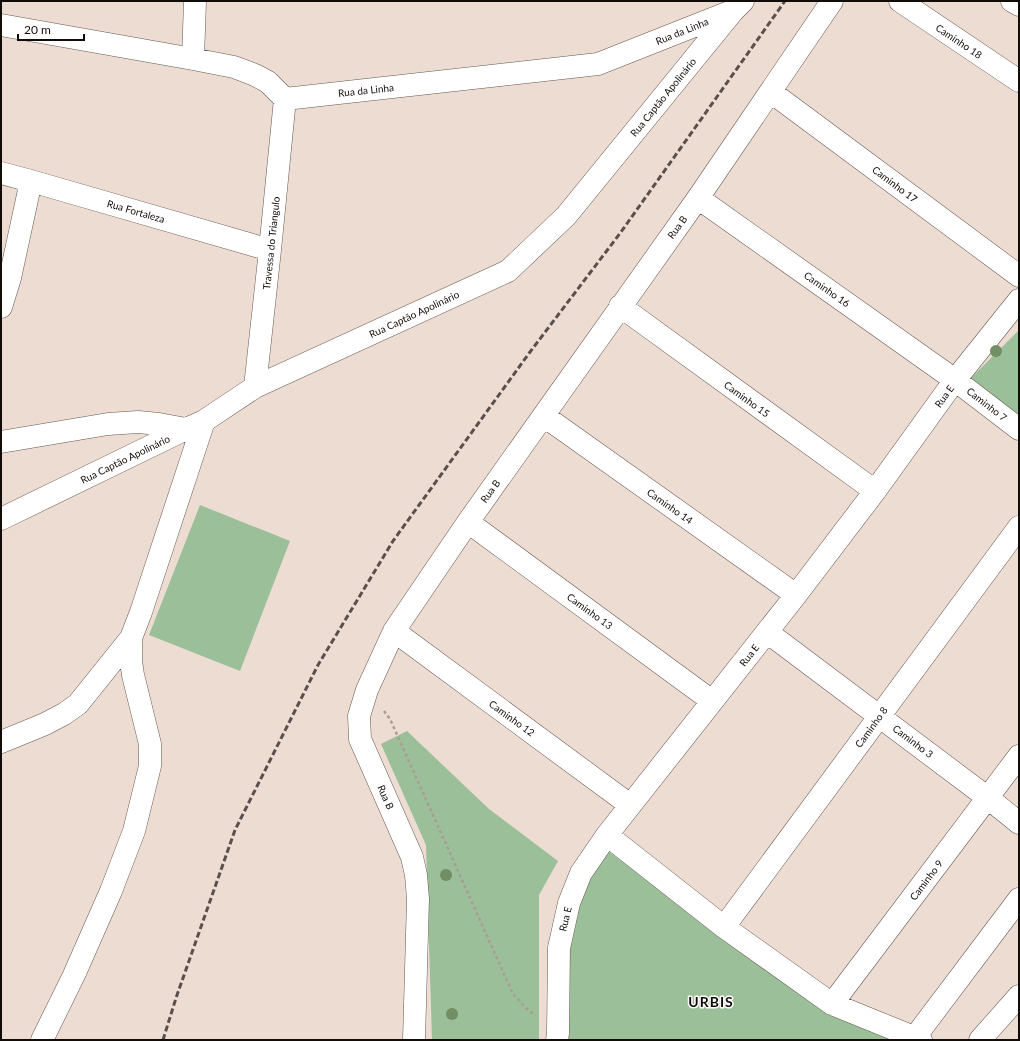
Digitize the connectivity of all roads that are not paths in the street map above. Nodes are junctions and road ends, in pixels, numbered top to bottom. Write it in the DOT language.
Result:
graph roads {
  1 [pos="195,1"];
  2 [pos="832,1"];
  3 [pos="900,1"];
  4 [pos="1012,1"];
  5 [pos="1019,5"];
  6 [pos="738,6"];
  7 [pos="1,25"];
  8 [pos="193,59"];
  9 [pos="1019,81"];
  10 [pos="771,92"];
  11 [pos="285,99"];
  12 [pos="1,174"];
  13 [pos="31,181"];
  14 [pos="698,198"];
  15 [pos="270,250"];
  16 [pos="1019,276"];
  17 [pos="1019,300"];
  18 [pos="620,306"];
  19 [pos="1,307"];
  20 [pos="955,380"];
  21 [pos="255,387"];
  22 [pos="544,416"];
  23 [pos="195,425"];
  24 [pos="1019,429"];
  25 [pos="1,442"];
  26 [pos="874,491"];
  27 [pos="1,519"];
  28 [pos="468,522"];
  29 [pos="1019,527"];
  30 [pos="796,595"];
  31 [pos="394,631"];
  32 [pos="767,632"];
  33 [pos="131,638"];
  34 [pos="712,701"];
  35 [pos="879,716"];
  36 [pos="1,742"];
  37 [pos="1019,756"];
  38 [pos="988,798"];
  39 [pos="630,805"];
  40 [pos="1019,823"];
  41 [pos="607,835"];
  42 [pos="1019,899"];
  43 [pos="724,927"];
  44 [pos="1019,996"];
  45 [pos="832,1004"];
  46 [pos="557,1037"];
  47 [pos="918,1039"];
  48 [pos="42,1040"];
  49 [pos="414,1040"];
  50 [pos="980,1040"];
  1 -- 8 [label="street"];
  2 -- 10 [label="street, Rua B"];
  3 -- 9 [label="street, Caminho 18"];
  4 -- 5 [label="street"];
  6 -- 11 [label="street, Rua da Linha"];
  6 -- 21 [label="street, Rua Captão Apolinário"];
  7 -- 8 [label="street"];
  8 -- 11 [label="street"];
  10 -- 14 [label="street, Rua B"];
  10 -- 16 [label="street, Caminho 17"];
  11 -- 15 [label="street, Travessa do Triangulo"];
  12 -- 13 [label="street, Rua Fortaleza"];
  13 -- 15 [label="street, Rua Fortaleza"];
  13 -- 19 [label="street"];
  14 -- 18 [label="street, Rua B"];
  14 -- 20 [label="street, Caminho 16"];
  15 -- 21 [label="street, Travessa do Triangulo"];
  17 -- 20 [label="street, Rua E"];
  18 -- 22 [label="street, Rua B"];
  18 -- 26 [label="street, Caminho 15"];
  20 -- 24 [label="street, Caminho 7"];
  20 -- 26 [label="street, Rua E"];
  21 -- 23 [label="street, Rua Captão Apolinário"];
  22 -- 28 [label="street, Rua B"];
  22 -- 30 [label="street, Caminho 14"];
  23 -- 25 [label="street"];
  23 -- 27 [label="street, Rua Captão Apolinário"];
  23 -- 33 [label="street"];
  26 -- 30 [label="street, Rua E"];
  28 -- 31 [label="street, Rua B"];
  28 -- 34 [label="street, Caminho 13"];
  29 -- 35 [label="street, Caminho 8"];
  30 -- 32 [label="street, Rua E"];
  31 -- 39 [label="street, Caminho 12"];
  31 -- 49 [label="street, Rua B"];
  32 -- 34 [label="street, Rua E"];
  32 -- 35 [label="street, Caminho 3"];
  33 -- 36 [label="street"];
  33 -- 48 [label="street"];
  34 -- 39 [label="street, Rua E"];
  35 -- 38 [label="street, Caminho 3"];
  35 -- 43 [label="street, Caminho 8"];
  37 -- 38 [label="street, Caminho 9"];
  38 -- 40 [label="street, Caminho 3"];
  38 -- 45 [label="street, Caminho 9"];
  39 -- 41 [label="street, Rua E"];
  41 -- 43 [label="street"];
  41 -- 46 [label="street, Rua E"];
  42 -- 47 [label="street"];
  43 -- 45 [label="street"];
  44 -- 50 [label="street"];
  45 -- 47 [label="street"];
}
